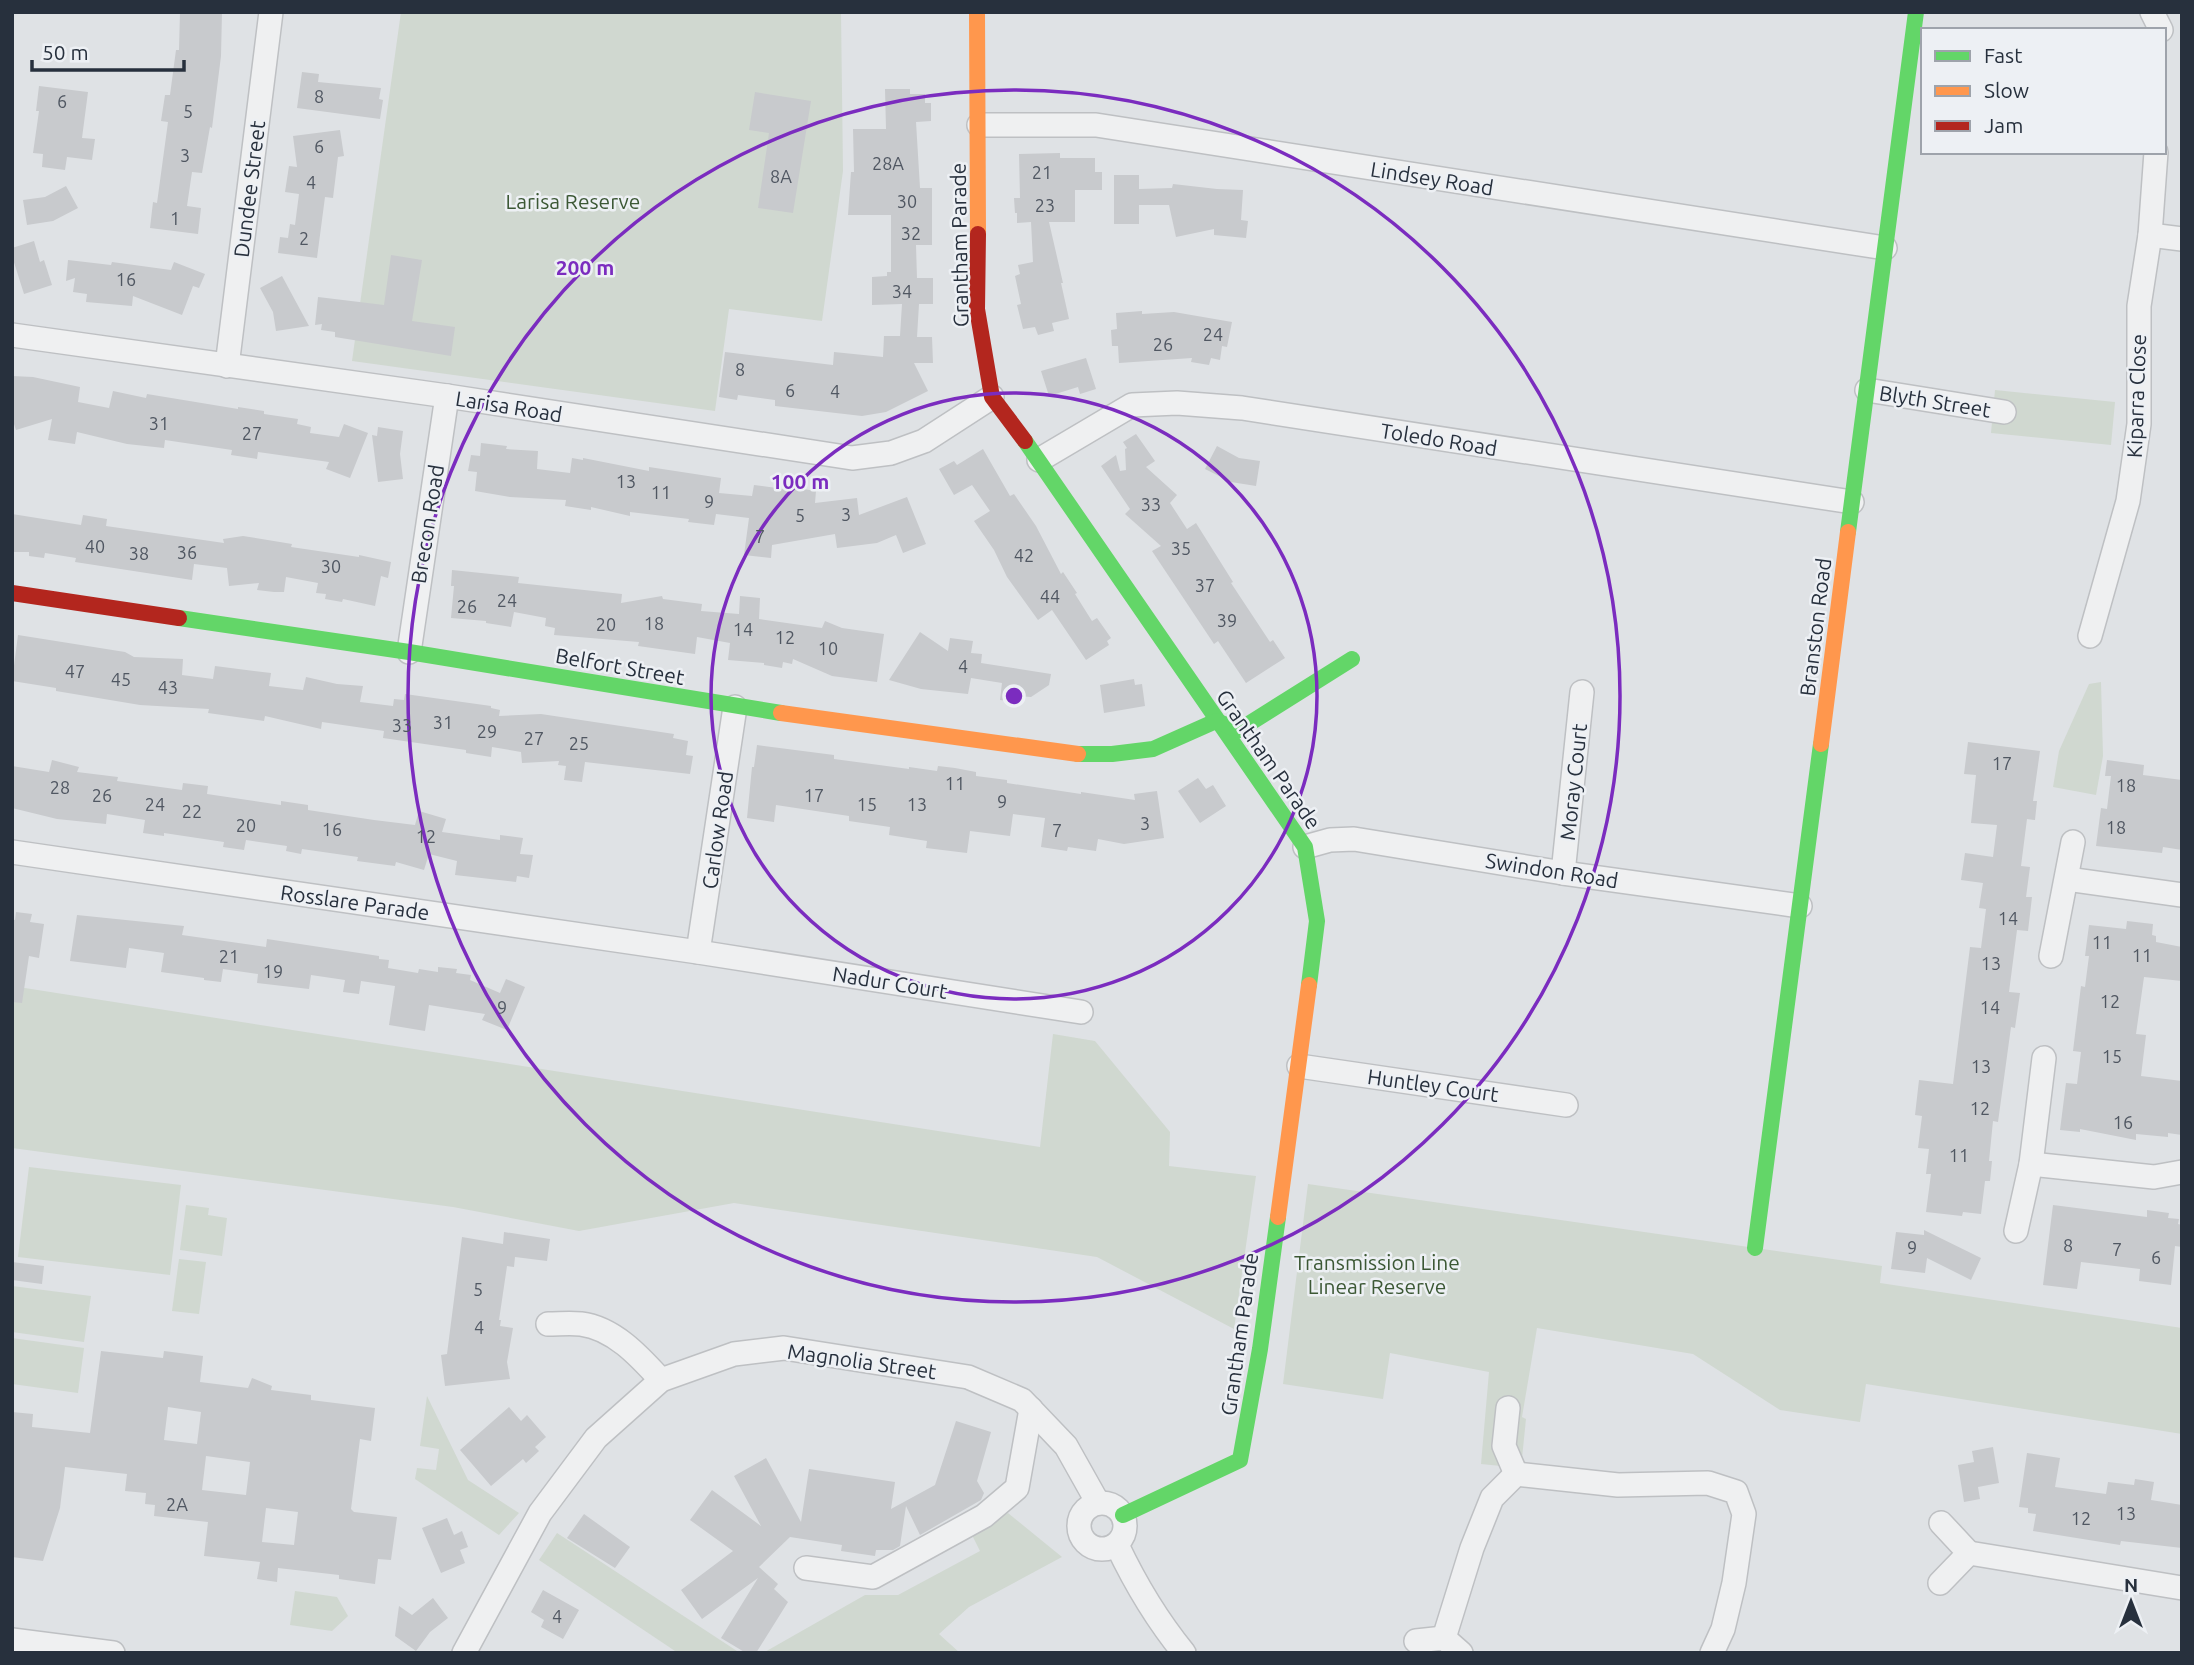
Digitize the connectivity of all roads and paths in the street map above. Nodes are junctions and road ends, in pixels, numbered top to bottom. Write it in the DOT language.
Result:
graph roads {
  1 [pos="271,12"];
  2 [pos="977,12"];
  3 [pos="1916,12"];
  4 [pos="2152,12"];
  5 [pos="2160,28"];
  6 [pos="979,125"];
  7 [pos="2156,154"];
  8 [pos="2150,235"];
  9 [pos="2182,239"];
  10 [pos="1885,248"];
  11 [pos="12,335"];
  12 [pos="227,366"];
  13 [pos="1867,390"];
  14 [pos="447,396"];
  15 [pos="992,397"];
  16 [pos="2004,412"];
  17 [pos="1039,460"];
  18 [pos="1852,502"];
  19 [pos="12,593"];
  20 [pos="2090,636"];
  21 [pos="409,652"];
  22 [pos="1352,659"];
  23 [pos="1583,692"];
  24 [pos="734,707"];
  25 [pos="1216,721"];
  26 [pos="2073,842"];
  27 [pos="1305,847"];
  28 [pos="12,852"];
  29 [pos="1563,873"];
  30 [pos="2067,879"];
  31 [pos="2182,895"];
  32 [pos="1800,906"];
  33 [pos="698,953"];
  34 [pos="2051,956"];
  35 [pos="1081,1012"];
  36 [pos="2044,1058"];
  37 [pos="1299,1066"];
  38 [pos="1566,1105"];
  39 [pos="2031,1164"];
  40 [pos="2182,1172"];
  41 [pos="2016,1231"];
  42 [pos="1755,1248"];
  43 [pos="548,1324"];
  44 [pos="661,1380"];
  45 [pos="1508,1408"];
  46 [pos="1031,1409"];
  47 [pos="1516,1474"];
  48 [pos="1098,1503"];
  49 [pos="1123,1515"];
  50 [pos="1941,1523"];
  51 [pos="1117,1545"];
  52 [pos="1969,1553"];
  53 [pos="806,1568"];
  54 [pos="1940,1583"];
  55 [pos="2182,1588"];
  56 [pos="12,1640"];
  57 [pos="1416,1641"];
  58 [pos="1453,1645"];
  59 [pos="59,1649"];
  60 [pos="113,1653"];
  61 [pos="464,1653"];
  62 [pos="1184,1653"];
  63 [pos="1712,1653"];
  1 -- 12 [label="street, Dundee Street"];
  2 -- 6 [label="street, Grantham Parade"];
  3 -- 10 [label="street, Branston Road"];
  4 -- 5 [label="street"];
  6 -- 10 [label="street, Lindsey Road"];
  6 -- 15 [label="street, Grantham Parade"];
  7 -- 8 [label="street, Kiparra Close"];
  8 -- 9 [label="street"];
  8 -- 20 [label="street, Kiparra Close"];
  10 -- 13 [label="street, Branston Road"];
  11 -- 12 [label="street, Larisa Road"];
  12 -- 14 [label="street, Larisa Road"];
  13 -- 16 [label="street, Blyth Street"];
  13 -- 18 [label="street, Branston Road"];
  14 -- 15 [label="street, Larisa Road"];
  14 -- 21 [label="street, Brecon Road"];
  15 -- 17 [label="street, Grantham Parade"];
  17 -- 18 [label="street, Toledo Road"];
  17 -- 25 [label="street, Grantham Parade"];
  18 -- 32 [label="street, Branston Road"];
  19 -- 21 [label="street, Belfort Street"];
  21 -- 24 [label="street, Belfort Street"];
  22 -- 25 [label="street"];
  23 -- 29 [label="street, Moray Court"];
  24 -- 25 [label="street, Belfort Street"];
  24 -- 33 [label="street, Carlow Road"];
  25 -- 27 [label="street, Grantham Parade"];
  26 -- 30 [label="street"];
  27 -- 29 [label="street, Swindon Road"];
  27 -- 37 [label="street, Grantham Parade"];
  28 -- 33 [label="street, Rosslare Parade"];
  29 -- 32 [label="street, Swindon Road"];
  30 -- 31 [label="street"];
  30 -- 34 [label="street"];
  32 -- 42 [label="street, Branston Road"];
  33 -- 35 [label="street, Nadur Court"];
  36 -- 39 [label="street"];
  37 -- 38 [label="street, Huntley Court"];
  37 -- 49 [label="street, Grantham Parade"];
  39 -- 40 [label="street"];
  39 -- 41 [label="street"];
  43 -- 44 [label="street"];
  44 -- 46 [label="street, Magnolia Street"];
  44 -- 61 [label="street, Magnolia Street"];
  45 -- 47 [label="street"];
  46 -- 48 [label="street, Magnolia Street"];
  46 -- 53 [label="street"];
  47 -- 58 [label="street"];
  47 -- 63 [label="street"];
  48 -- 49 [label="street"];
  48 -- 51 [label="street"];
  49 -- 51 [label="street"];
  50 -- 52 [label="street"];
  51 -- 62 [label="street"];
  52 -- 54 [label="street"];
  52 -- 55 [label="street"];
  56 -- 59 [label="street"];
  57 -- 58 [label="street"];
  59 -- 60 [label="street"];
}
